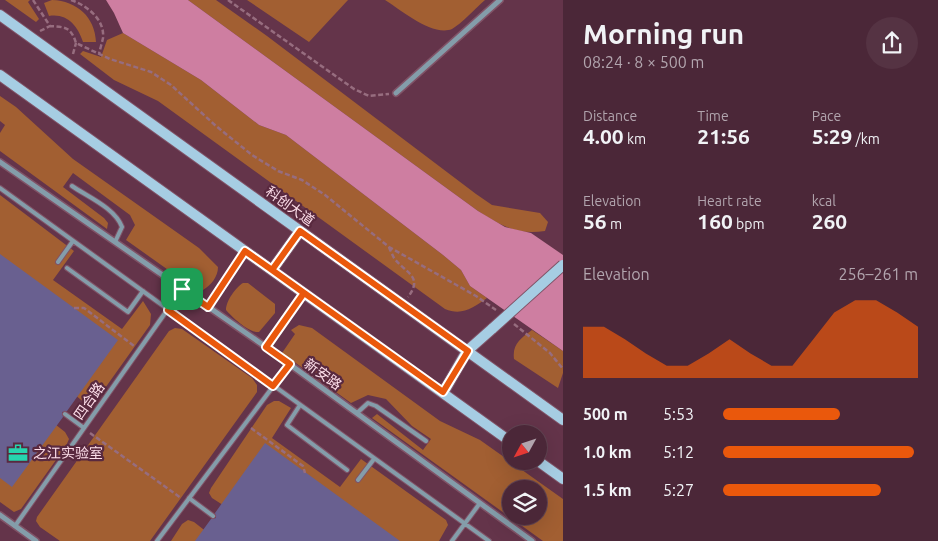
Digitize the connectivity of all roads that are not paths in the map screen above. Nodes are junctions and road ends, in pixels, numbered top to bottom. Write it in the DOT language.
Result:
graph roads {
  1 [pos="500,0"];
  2 [pos="0,15"];
  3 [pos="0,75"];
  4 [pos="396,93"];
  5 [pos="0,162"];
  6 [pos="72,186"];
  7 [pos="0,188"];
  8 [pos="300,231"];
  9 [pos="73,241"];
  10 [pos="115,242"];
  11 [pos="245,251"];
  12 [pos="58,262"];
  13 [pos="563,265"];
  14 [pos="67,268"];
  15 [pos="272,270"];
  16 [pos="182,289"];
  17 [pos="143,291"];
  18 [pos="304,293"];
  19 [pos="208,307"];
  20 [pos="168,310"];
  21 [pos="266,347"];
  22 [pos="468,351"];
  23 [pos="290,364"];
  24 [pos="273,386"];
  25 [pos="443,392"];
  26 [pos="300,405"];
  27 [pos="357,413"];
  28 [pos="65,414"];
  29 [pos="563,420"];
  30 [pos="84,428"];
  31 [pos="502,435"];
  32 [pos="426,441"];
  33 [pos="374,459"];
  34 [pos="548,468"];
  35 [pos="347,470"];
  36 [pos="563,479"];
  37 [pos="358,480"];
  38 [pos="188,500"];
  39 [pos="480,503"];
  40 [pos="0,515"];
  41 [pos="213,516"];
  42 [pos="465,524"];
  43 [pos="15,526"];
  44 [pos="36,541"];
  45 [pos="157,541"];
  46 [pos="452,541"];
  47 [pos="488,541"];
  48 [pos="532,541"];
  1 -- 4 [label="street"];
  2 -- 8 [label="main road, 科创大道"];
  3 -- 11 [label="main road"];
  5 -- 10 [label="street, 新安路"];
  6 -- 10 [label="lane"];
  7 -- 9 [label="lane"];
  8 -- 15 [label="main road"];
  8 -- 22 [label="main road, 科创大道"];
  9 -- 12 [label="lane"];
  9 -- 17 [label="lane"];
  10 -- 16 [label="street, 新安路"];
  11 -- 15 [label="main road"];
  11 -- 19 [label="street"];
  13 -- 22 [label="main road, bridge"];
  14 -- 17 [label="lane"];
  15 -- 18 [label="main road"];
  16 -- 19 [label="street, 新安路"];
  16 -- 20 [label="lane, 四合路"];
  17 -- 20 [label="lane"];
  18 -- 21 [label="street"];
  18 -- 25 [label="main road"];
  19 -- 21 [label="street, 新安路"];
  20 -- 24 [label="lane"];
  20 -- 30 [label="lane, 四合路"];
  21 -- 23 [label="street, 新安路"];
  22 -- 25 [label="main road"];
  22 -- 29 [label="main road, 科创大道"];
  23 -- 24 [label="lane"];
  23 -- 27 [label="street, 新安路"];
  24 -- 26 [label="lane"];
  24 -- 38 [label="lane"];
  25 -- 31 [label="main road"];
  26 -- 33 [label="lane"];
  26 -- 35 [label="lane"];
  27 -- 32 [label="lane"];
  27 -- 39 [label="street, 新安路"];
  28 -- 30 [label="lane"];
  30 -- 43 [label="lane, 四合路"];
  33 -- 37 [label="lane"];
  33 -- 42 [label="lane"];
  34 -- 36 [label="main road"];
  38 -- 41 [label="lane"];
  38 -- 45 [label="lane"];
  39 -- 42 [label="lane"];
  39 -- 48 [label="street, 新安路"];
  40 -- 43 [label="street"];
  42 -- 46 [label="lane"];
  42 -- 47 [label="lane"];
  43 -- 44 [label="street"];
}
